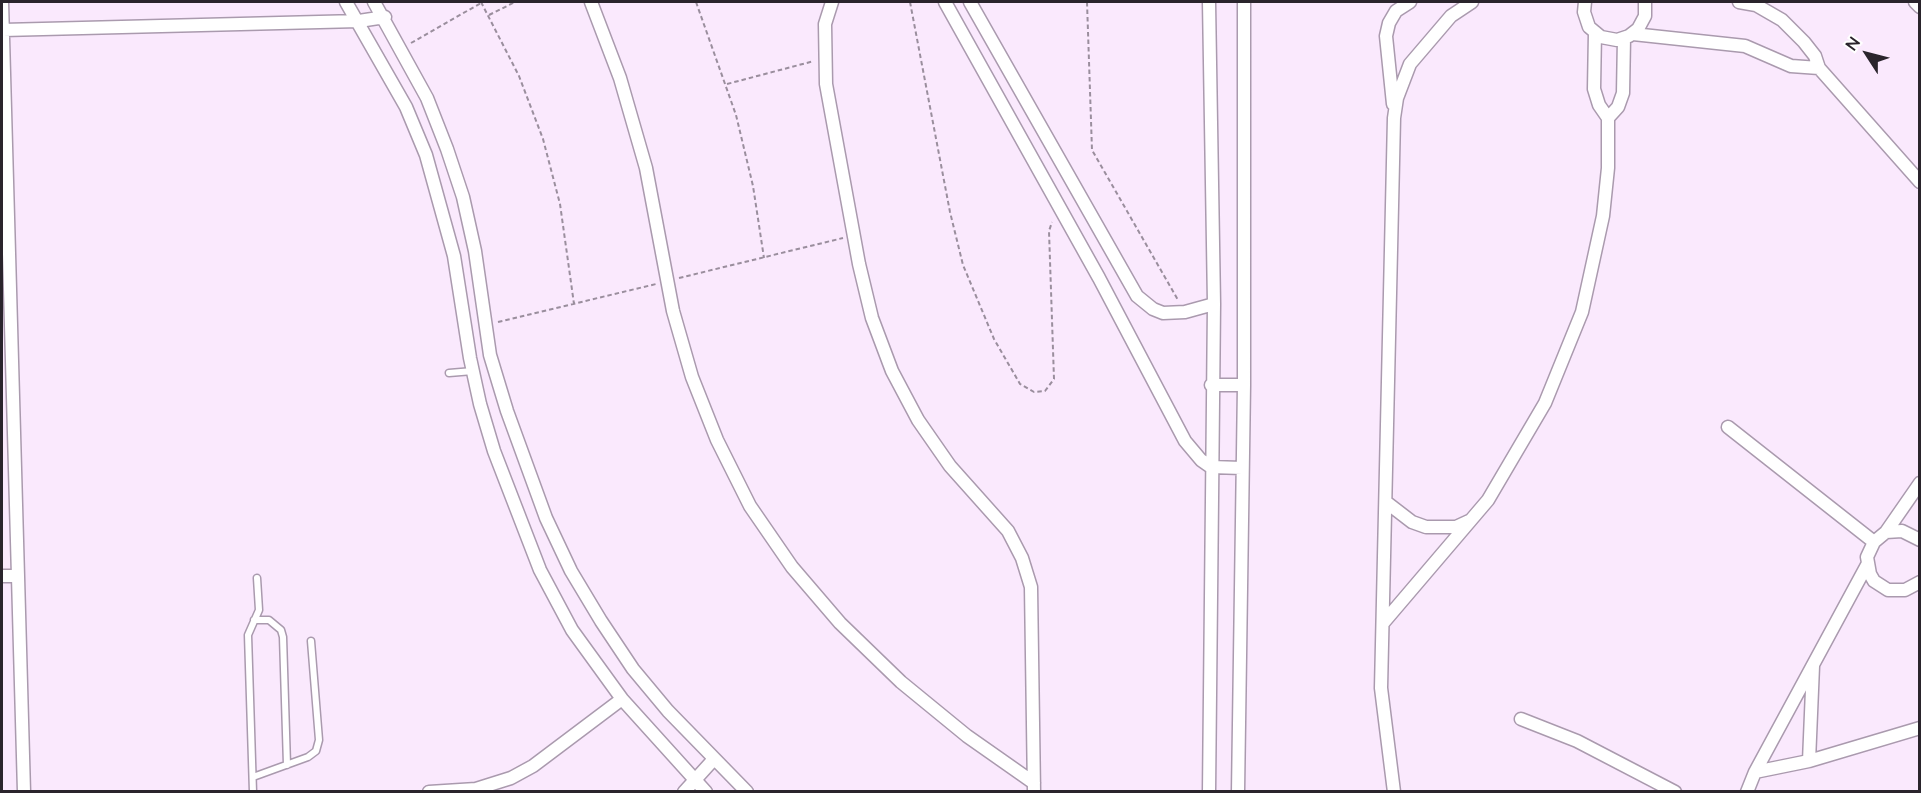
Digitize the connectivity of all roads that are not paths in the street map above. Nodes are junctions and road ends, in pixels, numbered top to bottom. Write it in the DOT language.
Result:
graph roads {
  1 [pos="2,2"];
  2 [pos="346,2"];
  3 [pos="374,2"];
  4 [pos="591,2"];
  5 [pos="832,2"];
  6 [pos="945,2"];
  7 [pos="970,2"];
  8 [pos="1209,2"];
  9 [pos="1244,2"];
  10 [pos="1410,2"];
  11 [pos="1472,2"];
  12 [pos="1585,2"];
  13 [pos="1645,2"];
  14 [pos="1739,2"];
  15 [pos="1915,2"];
  16 [pos="1920,7"];
  17 [pos="385,17"];
  18 [pos="359,21"];
  19 [pos="3,30"];
  20 [pos="1595,32"];
  21 [pos="1629,36"];
  22 [pos="1819,68"];
  23 [pos="1394,117"];
  24 [pos="1608,118"];
  25 [pos="1920,182"];
  26 [pos="1118,266"];
  27 [pos="1099,278"];
  28 [pos="1137,296"];
  29 [pos="1214,304"];
  30 [pos="1115,308"];
  31 [pos="6,349"];
  32 [pos="473,371"];
  33 [pos="449,373"];
  34 [pos="1211,385"];
  35 [pos="1244,385"];
  36 [pos="1728,427"];
  37 [pos="1211,467"];
  38 [pos="1242,468"];
  39 [pos="1920,483"];
  40 [pos="1386,502"];
  41 [pos="1470,521"];
  42 [pos="1886,532"];
  43 [pos="1920,540"];
  44 [pos="1874,542"];
  45 [pos="1867,565"];
  46 [pos="2,576"];
  47 [pos="17,576"];
  48 [pos="257,578"];
  49 [pos="1920,582"];
  50 [pos="254,620"];
  51 [pos="1384,622"];
  52 [pos="311,641"];
  53 [pos="1813,664"];
  54 [pos="622,699"];
  55 [pos="1521,719"];
  56 [pos="1920,728"];
  57 [pos="714,759"];
  58 [pos="1809,761"];
  59 [pos="287,765"];
  60 [pos="1755,772"];
  61 [pos="253,777"];
  62 [pos="693,780"];
  63 [pos="1034,787"];
  64 [pos="24,792"];
  65 [pos="253,792"];
  66 [pos="429,792"];
  67 [pos="684,792"];
  68 [pos="706,792"];
  69 [pos="747,792"];
  70 [pos="1209,792"];
  71 [pos="1239,792"];
  72 [pos="1394,792"];
  73 [pos="1675,792"];
  74 [pos="1747,792"];
  1 -- 19 [label="street"];
  2 -- 18 [label="street"];
  3 -- 17 [label="street"];
  4 -- 63 [label="street"];
  5 -- 63 [label="street"];
  6 -- 27 [label="street"];
  7 -- 26 [label="street"];
  8 -- 29 [label="street"];
  9 -- 35 [label="street"];
  10 -- 23 [label="street"];
  11 -- 23 [label="street"];
  12 -- 20 [label="street"];
  13 -- 21 [label="street"];
  14 -- 22 [label="street"];
  15 -- 16 [label="street"];
  17 -- 18 [label="street"];
  17 -- 57 [label="street"];
  18 -- 19 [label="street"];
  18 -- 32 [label="street"];
  19 -- 31 [label="street"];
  20 -- 21 [label="street"];
  20 -- 24 [label="street"];
  21 -- 22 [label="street"];
  21 -- 24 [label="street"];
  22 -- 25 [label="street"];
  23 -- 40 [label="street"];
  24 -- 41 [label="street"];
  26 -- 27 [label="street"];
  26 -- 28 [label="street"];
  27 -- 30 [label="street"];
  28 -- 29 [label="street"];
  28 -- 30 [label="street"];
  29 -- 34 [label="street"];
  30 -- 37 [label="street"];
  31 -- 47 [label="street"];
  32 -- 33 [label="lane"];
  32 -- 54 [label="street"];
  34 -- 35 [label="street"];
  34 -- 37 [label="street"];
  35 -- 38 [label="street"];
  36 -- 44 [label="street"];
  37 -- 38 [label="street"];
  37 -- 70 [label="street"];
  38 -- 71 [label="street"];
  39 -- 42 [label="street"];
  40 -- 41 [label="street"];
  40 -- 51 [label="street"];
  41 -- 51 [label="street"];
  42 -- 43 [label="street"];
  42 -- 44 [label="street"];
  44 -- 45 [label="street"];
  45 -- 49 [label="street"];
  45 -- 53 [label="street"];
  46 -- 47 [label="street"];
  47 -- 64 [label="street"];
  48 -- 50 [label="lane"];
  50 -- 59 [label="lane"];
  50 -- 61 [label="lane"];
  51 -- 72 [label="street"];
  52 -- 59 [label="lane"];
  53 -- 58 [label="street"];
  53 -- 60 [label="street"];
  54 -- 62 [label="street"];
  54 -- 66 [label="street"];
  55 -- 73 [label="street"];
  56 -- 58 [label="street"];
  57 -- 62 [label="street"];
  57 -- 69 [label="street"];
  58 -- 60 [label="street"];
  59 -- 61 [label="lane"];
  60 -- 74 [label="street"];
  61 -- 65 [label="lane"];
  62 -- 67 [label="street"];
  62 -- 68 [label="street"];
}
